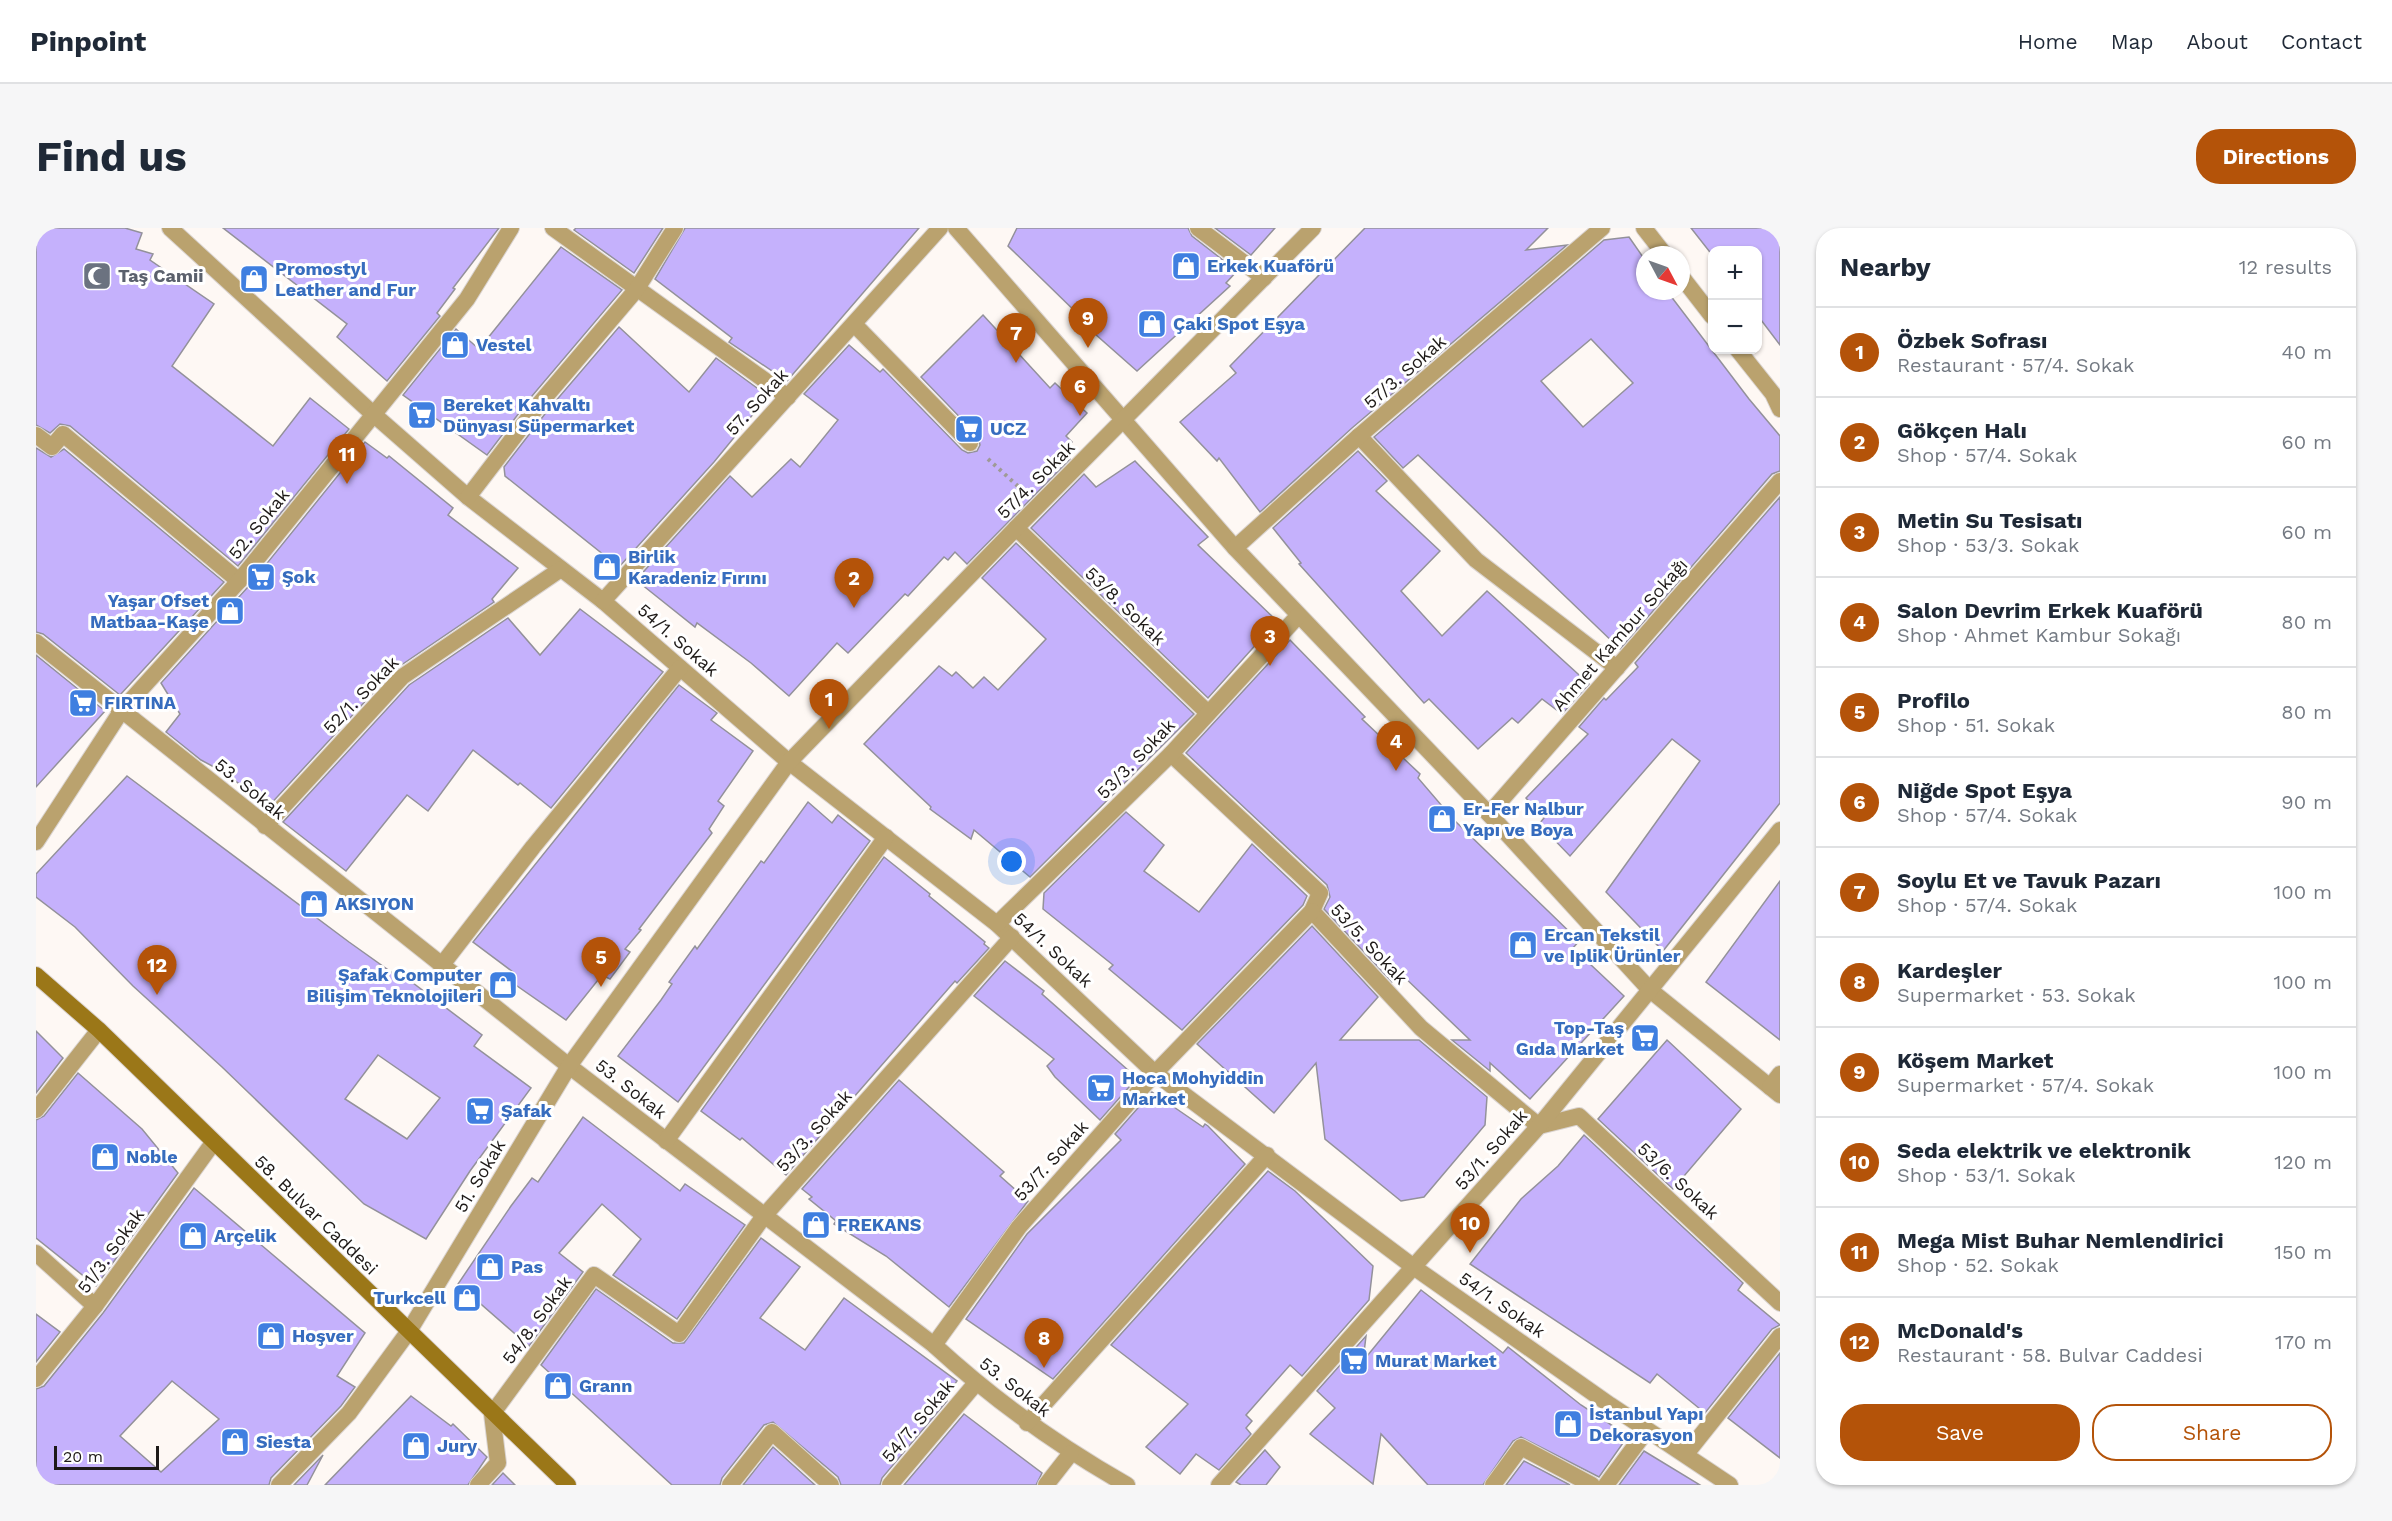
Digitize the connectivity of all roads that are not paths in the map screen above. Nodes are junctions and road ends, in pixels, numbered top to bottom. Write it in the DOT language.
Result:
graph roads {
  1 [pos="511,228"];
  2 [pos="554,228"];
  3 [pos="675,228"];
  4 [pos="940,228"];
  5 [pos="956,228"];
  6 [pos="1198,228"];
  7 [pos="1313,228"];
  8 [pos="1602,228"];
  9 [pos="1644,228"];
  10 [pos="178,230"];
  11 [pos="1658,246"];
  12 [pos="1264,278"];
  13 [pos="1690,287"];
  14 [pos="636,290"];
  15 [pos="1708,310"];
  16 [pos="854,324"];
  17 [pos="1741,354"];
  18 [pos="788,397"];
  19 [pos="1778,397"];
  20 [pos="372,413"];
  21 [pos="1123,420"];
  22 [pos="36,435"];
  23 [pos="1359,436"];
  24 [pos="969,443"];
  25 [pos="1780,481"];
  26 [pos="468,497"];
  27 [pos="1016,528"];
  28 [pos="1235,548"];
  29 [pos="561,569"];
  30 [pos="239,581"];
  31 [pos="603,601"];
  32 [pos="1298,616"];
  33 [pos="36,642"];
  34 [pos="680,668"];
  35 [pos="1617,668"];
  36 [pos="122,710"];
  37 [pos="1207,712"];
  38 [pos="1171,754"];
  39 [pos="789,762"];
  40 [pos="1489,814"];
  41 [pos="265,826"];
  42 [pos="1780,830"];
  43 [pos="886,837"];
  44 [pos="36,842"];
  45 [pos="1312,910"];
  46 [pos="997,924"];
  47 [pos="1012,937"];
  48 [pos="441,966"];
  49 [pos="36,975"];
  50 [pos="1650,990"];
  51 [pos="99,1030"];
  52 [pos="569,1066"];
  53 [pos="1155,1074"];
  54 [pos="1777,1085"];
  55 [pos="36,1110"];
  56 [pos="1539,1126"];
  57 [pos="666,1141"];
  58 [pos="213,1143"];
  59 [pos="1267,1155"];
  60 [pos="764,1216"];
  61 [pos="36,1253"];
  62 [pos="1415,1268"];
  63 [pos="1780,1303"];
  64 [pos="95,1306"];
  65 [pos="409,1331"];
  66 [pos="1780,1336"];
  67 [pos="934,1345"];
  68 [pos="36,1378"];
  69 [pos="976,1383"];
  70 [pos="492,1414"];
  71 [pos="1027,1423"];
  72 [pos="1647,1430"];
  73 [pos="1071,1453"];
  74 [pos="1686,1454"];
  75 [pos="279,1485"];
  76 [pos="478,1485"];
  77 [pos="568,1485"];
  78 [pos="730,1485"];
  79 [pos="831,1485"];
  80 [pos="890,1485"];
  81 [pos="1046,1485"];
  82 [pos="1127,1485"];
  83 [pos="1219,1485"];
  84 [pos="1494,1485"];
  85 [pos="1592,1485"];
  86 [pos="1606,1485"];
  87 [pos="1730,1485"];
  1 -- 20 [label="street, 52. Sokak"];
  2 -- 14 [label="street"];
  3 -- 14 [label="street"];
  4 -- 16 [label="street, 57. Sokak"];
  5 -- 21 [label="street"];
  6 -- 12 [label="street"];
  7 -- 12 [label="street, 57/4. Sokak"];
  8 -- 23 [label="street, 57/3. Sokak"];
  9 -- 11 [label="street"];
  10 -- 20 [label="street, 54/1. Sokak"];
  12 -- 21 [label="street, 57/4. Sokak"];
  13 -- 15 [label="street"];
  14 -- 18 [label="street"];
  14 -- 26 [label="street"];
  16 -- 18 [label="street, 57. Sokak"];
  16 -- 24 [label="street"];
  17 -- 19 [label="street"];
  18 -- 31 [label="street, 57. Sokak"];
  20 -- 26 [label="street, 54/1. Sokak"];
  20 -- 30 [label="street, 52. Sokak"];
  21 -- 27 [label="street, 57/4. Sokak"];
  21 -- 28 [label="street"];
  22 -- 30 [label="street"];
  23 -- 28 [label="street, 57/3. Sokak"];
  23 -- 35 [label="street"];
  25 -- 35 [label="street, Ahmet Kambur Sokağı"];
  26 -- 29 [label="street, 54/1. Sokak"];
  27 -- 37 [label="street, 53/8. Sokak"];
  27 -- 39 [label="street, 57/4. Sokak"];
  28 -- 32 [label="street"];
  29 -- 31 [label="street, 54/1. Sokak"];
  29 -- 41 [label="street, 52/1. Sokak"];
  30 -- 36 [label="street, 52. Sokak"];
  31 -- 34 [label="street, 54/1. Sokak"];
  32 -- 37 [label="street, 53/3. Sokak"];
  32 -- 40 [label="street"];
  33 -- 36 [label="street, 53. Sokak"];
  34 -- 39 [label="street, 54/1. Sokak"];
  34 -- 48 [label="street"];
  35 -- 40 [label="street, Ahmet Kambur Sokağı"];
  36 -- 41 [label="street, 53. Sokak"];
  36 -- 44 [label="street, 52. Sokak"];
  37 -- 38 [label="street, 53/3. Sokak"];
  38 -- 45 [label="street, 53/5. Sokak"];
  38 -- 46 [label="street, 53/3. Sokak"];
  39 -- 43 [label="street, 54/1. Sokak"];
  39 -- 52 [label="street, 51. Sokak"];
  40 -- 50 [label="street"];
  41 -- 48 [label="street, 53. Sokak"];
  42 -- 50 [label="street, 53/1. Sokak"];
  43 -- 46 [label="street, 54/1. Sokak"];
  43 -- 57 [label="street"];
  45 -- 53 [label="street, 53/7. Sokak"];
  45 -- 56 [label="street, 53/5. Sokak"];
  46 -- 47 [label="street, 54/1. Sokak"];
  47 -- 53 [label="street, 54/1. Sokak"];
  47 -- 60 [label="street, 53/3. Sokak"];
  48 -- 52 [label="street, 53. Sokak"];
  49 -- 51 [label="main road, 58. Bulvar Caddesi"];
  50 -- 54 [label="street"];
  50 -- 56 [label="street, 53/1. Sokak"];
  51 -- 55 [label="street"];
  51 -- 58 [label="main road, 58. Bulvar Caddesi"];
  52 -- 57 [label="street, 53. Sokak"];
  52 -- 65 [label="street, 51. Sokak"];
  53 -- 59 [label="street, 54/1. Sokak"];
  53 -- 67 [label="street, 53/7. Sokak"];
  56 -- 62 [label="street, 53/1. Sokak"];
  56 -- 63 [label="street, 53/6. Sokak"];
  57 -- 60 [label="street, 53. Sokak"];
  58 -- 64 [label="street, 51/3. Sokak"];
  58 -- 65 [label="main road, 58. Bulvar Caddesi"];
  59 -- 62 [label="street, 54/1. Sokak"];
  59 -- 71 [label="street"];
  60 -- 67 [label="street, 53. Sokak"];
  60 -- 70 [label="street, 54/8. Sokak"];
  61 -- 64 [label="street"];
  62 -- 72 [label="street, 54/1. Sokak"];
  62 -- 83 [label="street, 53/1. Sokak"];
  64 -- 68 [label="street, 51/3. Sokak"];
  65 -- 70 [label="main road, 58. Bulvar Caddesi"];
  65 -- 75 [label="street, 51. Sokak"];
  66 -- 74 [label="street"];
  67 -- 69 [label="street, 53. Sokak"];
  69 -- 71 [label="street, 53. Sokak"];
  69 -- 80 [label="street, 54/7. Sokak"];
  70 -- 76 [label="street"];
  70 -- 77 [label="main road, 58. Bulvar Caddesi"];
  71 -- 73 [label="street, 53. Sokak"];
  72 -- 74 [label="street, 54/1. Sokak"];
  72 -- 86 [label="street"];
  73 -- 81 [label="street"];
  73 -- 82 [label="street, 53. Sokak"];
  74 -- 87 [label="street, 54/1. Sokak"];
  78 -- 79 [label="street"];
  84 -- 85 [label="street"];
}
